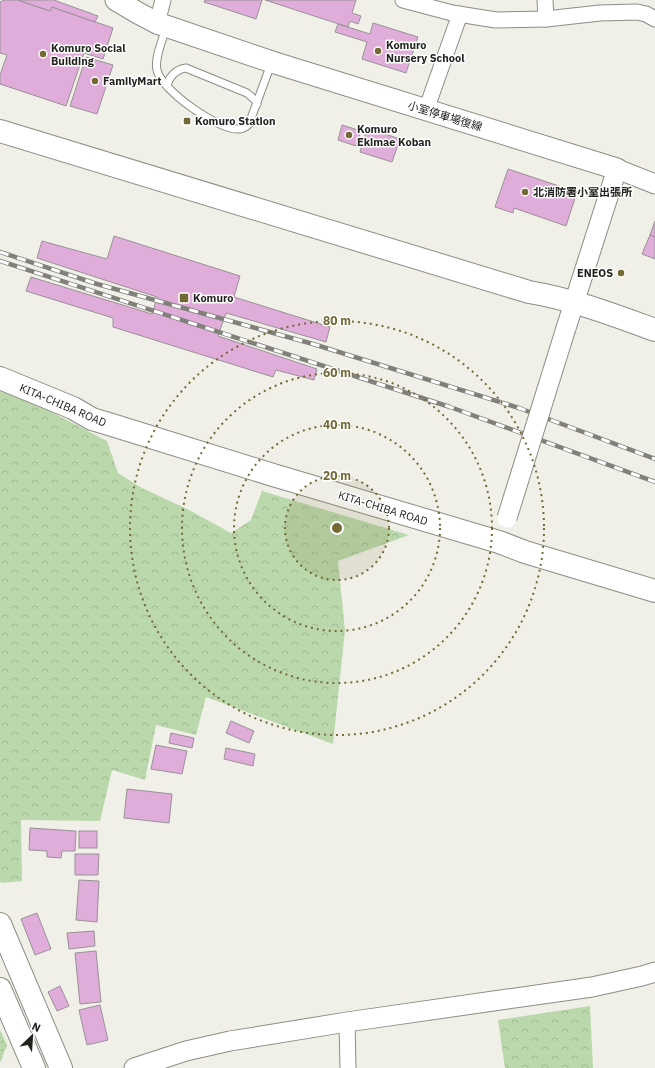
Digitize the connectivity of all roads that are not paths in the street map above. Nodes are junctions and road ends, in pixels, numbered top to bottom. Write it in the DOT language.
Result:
graph roads {
  1 [pos="116,0"];
  2 [pos="163,0"];
  3 [pos="403,0"];
  4 [pos="545,0"];
  5 [pos="637,6"];
  6 [pos="460,14"];
  7 [pos="546,19"];
  8 [pos="655,19"];
  9 [pos="162,24"];
  10 [pos="272,62"];
  11 [pos="167,86"];
  12 [pos="257,104"];
  13 [pos="426,110"];
  14 [pos="0,120"];
  15 [pos="0,131"];
  16 [pos="617,169"];
  17 [pos="154,178"];
  18 [pos="655,184"];
  19 [pos="574,303"];
  20 [pos="655,330"];
  21 [pos="0,378"];
  22 [pos="499,542"];
  23 [pos="655,591"];
  24 [pos="0,924"];
  25 [pos="655,972"];
  26 [pos="0,989"];
  27 [pos="347,1022"];
  28 [pos="34,1068"];
  29 [pos="61,1068"];
  30 [pos="134,1068"];
  31 [pos="348,1068"];
  1 -- 9 [label="main road, 小室停車場復線"];
  2 -- 9 [label="street"];
  3 -- 6 [label="street"];
  4 -- 7 [label="street"];
  5 -- 7 [label="street"];
  5 -- 8 [label="street"];
  6 -- 7 [label="street"];
  6 -- 13 [label="street"];
  9 -- 10 [label="main road, 小室停車場復線"];
  9 -- 11 [label="lane"];
  10 -- 12 [label="lane"];
  10 -- 13 [label="main road, 小室停車場復線"];
  11 -- 12 [label="lane"];
  11 -- 12 [label="lane"];
  13 -- 16 [label="main road, 小室停車場復線"];
  14 -- 17 [label="highway"];
  15 -- 17 [label="highway"];
  16 -- 18 [label="street"];
  16 -- 19 [label="street"];
  17 -- 19 [label="highway"];
  19 -- 20 [label="highway"];
  19 -- 22 [label="street, bridge"];
  21 -- 22 [label="highway, KITA-CHIBA ROAD"];
  22 -- 23 [label="highway, KITA-CHIBA ROAD"];
  24 -- 29 [label="highway"];
  25 -- 27 [label="street"];
  26 -- 28 [label="highway"];
  27 -- 30 [label="street"];
  27 -- 31 [label="street"];
}
